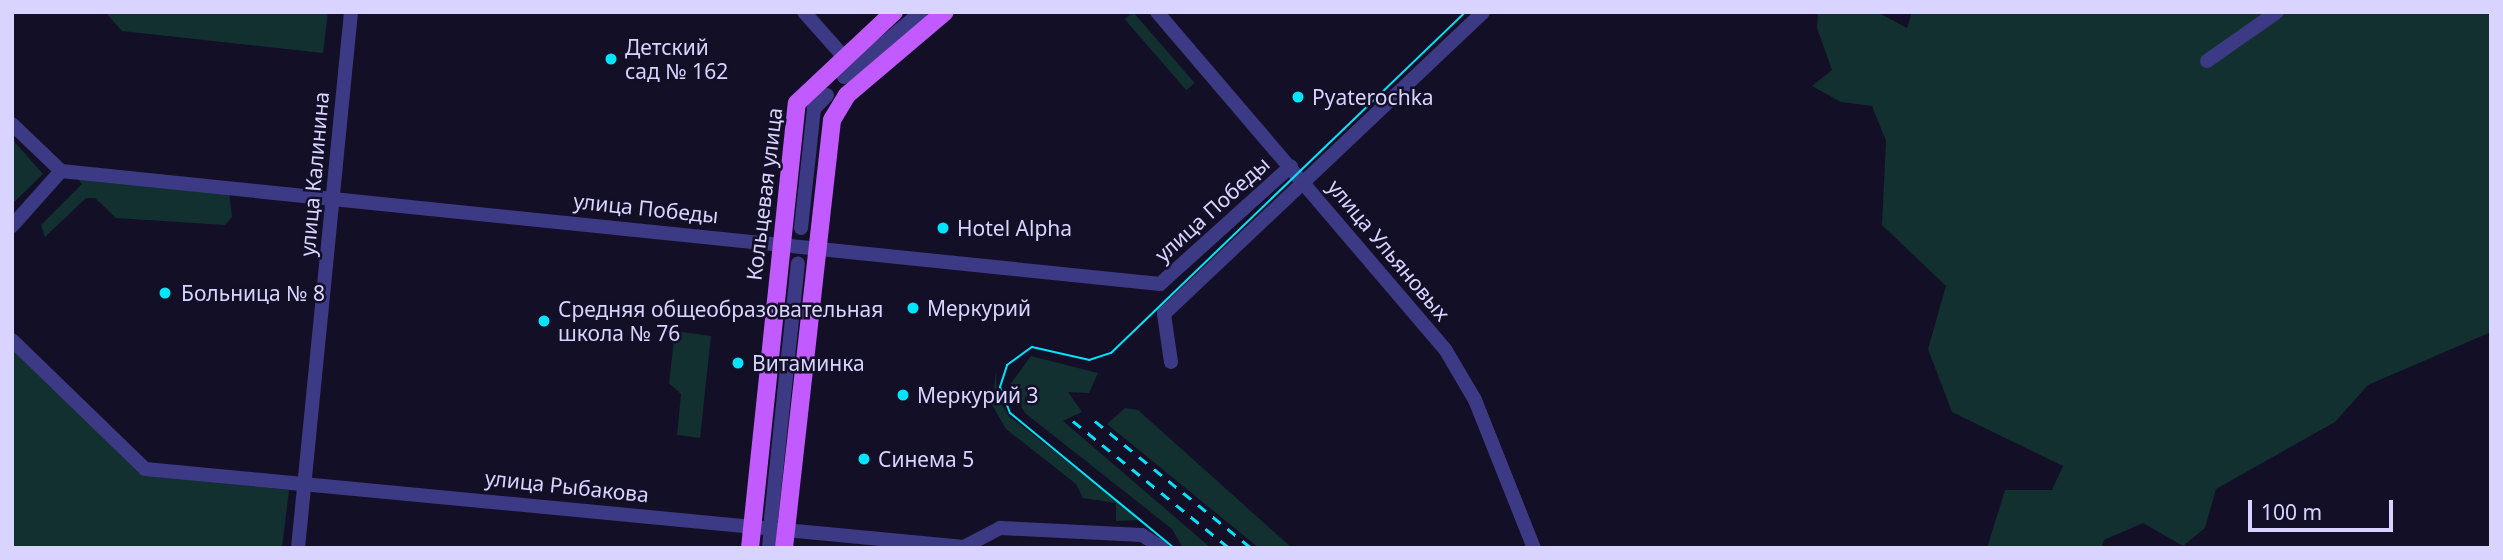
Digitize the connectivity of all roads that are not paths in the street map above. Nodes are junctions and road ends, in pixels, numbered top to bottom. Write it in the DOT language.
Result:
graph roads {
  1 [pos="351,12"];
  2 [pos="804,12"];
  3 [pos="894,12"];
  4 [pos="921,12"];
  5 [pos="945,12"];
  6 [pos="1157,12"];
  7 [pos="1483,12"];
  8 [pos="2277,12"];
  9 [pos="844,56"];
  10 [pos="2207,61"];
  11 [pos="824,72"];
  12 [pos="846,86"];
  13 [pos="827,95"];
  14 [pos="12,124"];
  15 [pos="1291,166"];
  16 [pos="61,172"];
  17 [pos="1303,181"];
  18 [pos="334,195"];
  19 [pos="12,226"];
  20 [pos="801,228"];
  21 [pos="780,243"];
  22 [pos="814,247"];
  23 [pos="798,263"];
  24 [pos="12,340"];
  25 [pos="1171,362"];
  26 [pos="304,486"];
  27 [pos="752,527"];
  28 [pos="776,536"];
  29 [pos="977,542"];
  30 [pos="298,548"];
  31 [pos="750,548"];
  32 [pos="1163,548"];
  33 [pos="1534,548"];
  1 -- 18 [label="street, улица Калинина"];
  2 -- 9 [label="street"];
  3 -- 9 [label="main road, Кольцевая улица"];
  4 -- 12 [label="street"];
  5 -- 12 [label="main road"];
  6 -- 15 [label="street, улица Ульяновых"];
  7 -- 17 [label="street"];
  8 -- 10 [label="street"];
  9 -- 11 [label="main road, Кольцевая улица"];
  11 -- 12 [label="main road"];
  11 -- 21 [label="main road, Кольцевая улица"];
  12 -- 22 [label="main road"];
  13 -- 20 [label="street"];
  14 -- 16 [label="street"];
  15 -- 17 [label="street, улица Ульяновых"];
  15 -- 22 [label="street, улица Победы"];
  16 -- 18 [label="street, улица Победы"];
  16 -- 19 [label="street"];
  17 -- 25 [label="street"];
  17 -- 33 [label="street, улица Ульяновых"];
  18 -- 21 [label="street, улица Победы"];
  18 -- 26 [label="street, улица Калинина"];
  21 -- 22 [label="street, улица Победы"];
  21 -- 27 [label="main road, Кольцевая улица"];
  22 -- 28 [label="main road"];
  23 -- 28 [label="street"];
  24 -- 26 [label="street, улица Рыбакова"];
  26 -- 27 [label="street, улица Рыбакова"];
  26 -- 30 [label="street, улица Калинина"];
  27 -- 28 [label="street, улица Рыбакова"];
  27 -- 31 [label="main road, Кольцевая улица"];
  28 -- 29 [label="street, улица Рыбакова"];
  29 -- 32 [label="street, улица Рыбакова"];
}
